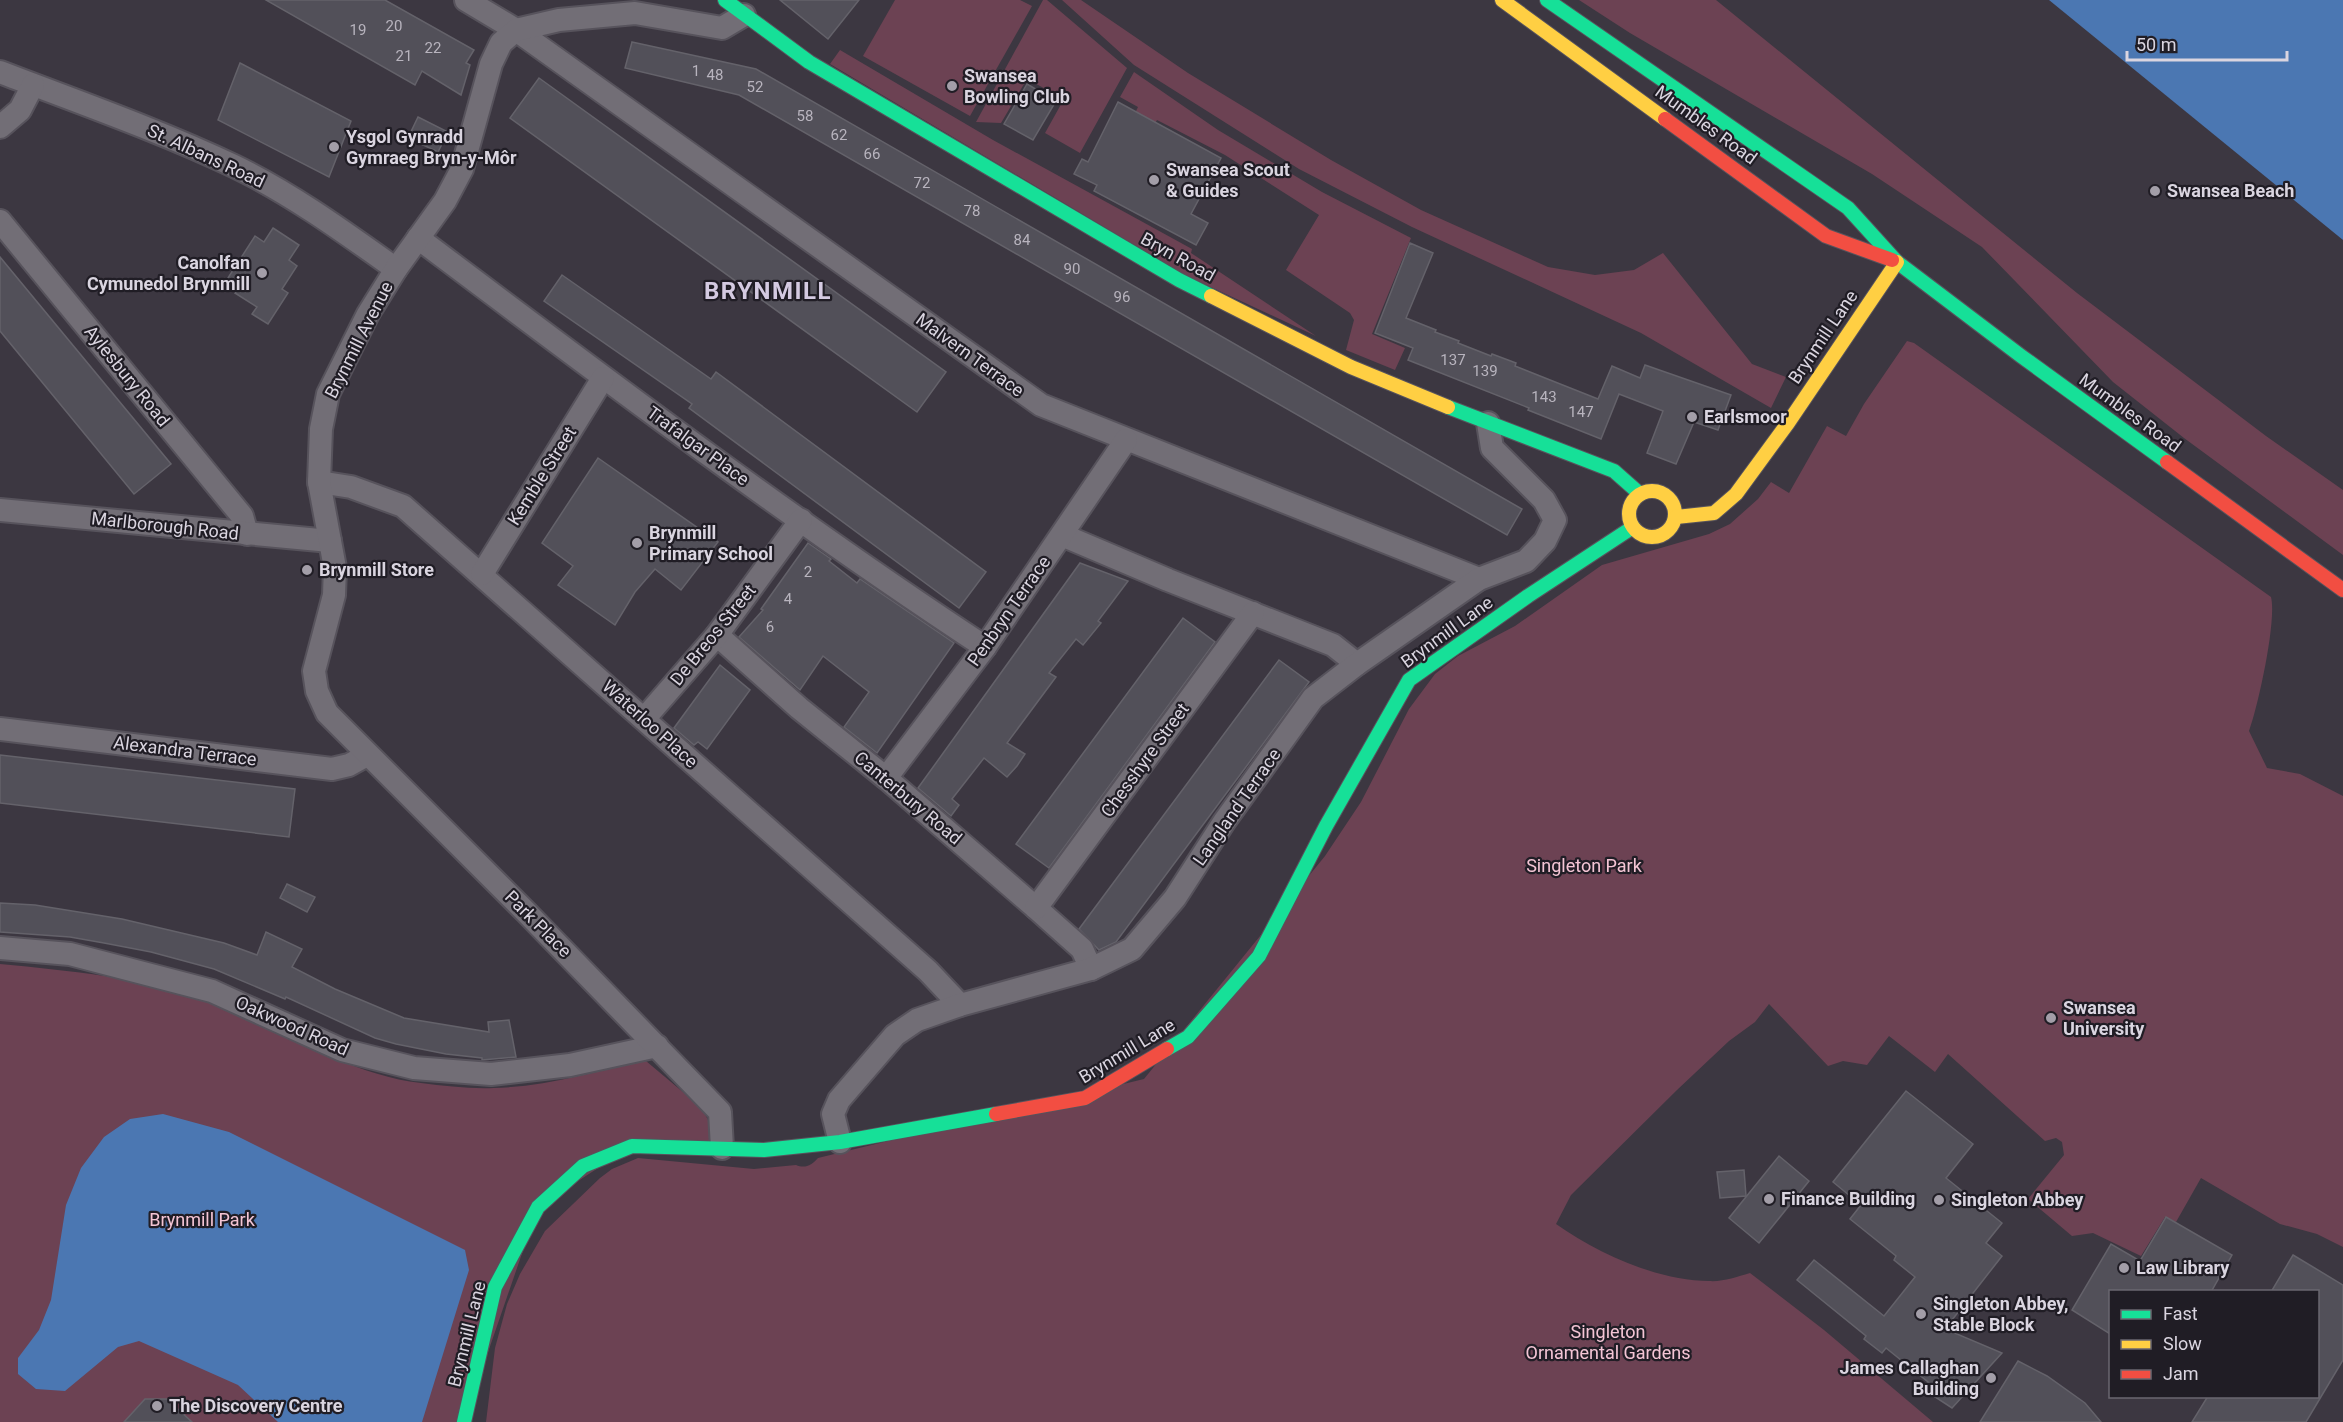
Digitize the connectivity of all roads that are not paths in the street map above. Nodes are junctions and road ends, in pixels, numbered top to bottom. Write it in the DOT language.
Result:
graph roads {
  1 [pos="466,0"];
  2 [pos="725,0"];
  3 [pos="1502,0"];
  4 [pos="1547,0"];
  5 [pos="744,15"];
  6 [pos="516,30"];
  7 [pos="0,72"];
  8 [pos="33,85"];
  9 [pos="0,127"];
  10 [pos="0,221"];
  11 [pos="418,238"];
  12 [pos="1897,262"];
  13 [pos="396,269"];
  14 [pos="603,378"];
  15 [pos="1488,423"];
  16 [pos="1126,441"];
  17 [pos="319,482"];
  18 [pos="1640,494"];
  19 [pos="0,510"];
  20 [pos="1676,517"];
  21 [pos="801,520"];
  22 [pos="1633,527"];
  23 [pos="247,534"];
  24 [pos="1062,535"];
  25 [pos="330,541"];
  26 [pos="482,574"];
  27 [pos="1479,579"];
  28 [pos="2343,590"];
  29 [pos="1253,613"];
  30 [pos="717,634"];
  31 [pos="985,647"];
  32 [pos="1357,664"];
  33 [pos="327,713"];
  34 [pos="644,719"];
  35 [pos="0,729"];
  36 [pos="367,754"];
  37 [pos="886,778"];
  38 [pos="1036,908"];
  39 [pos="0,948"];
  40 [pos="1091,969"];
  41 [pos="960,1005"];
  42 [pos="657,1046"];
  43 [pos="840,1142"];
  44 [pos="722,1148"];
  45 [pos="464,1422"];
  1 -- 6 [label="street, Malvern Terrace"];
  2 -- 5 [label="street, Bryn Road"];
  3 -- 12 [label="street, Mumbles Road"];
  4 -- 12 [label="street, Mumbles Road"];
  5 -- 6 [label="street"];
  5 -- 15 [label="street, Bryn Road"];
  6 -- 11 [label="street, Brynmill Avenue"];
  6 -- 16 [label="street, Malvern Terrace"];
  7 -- 8 [label="street, St. Albans Road"];
  8 -- 9 [label="street"];
  8 -- 13 [label="street, St. Albans Road"];
  10 -- 23 [label="street, Aylesbury Road"];
  11 -- 13 [label="street, Brynmill Avenue"];
  11 -- 14 [label="street, Trafalgar Place"];
  12 -- 20 [label="street, Brynmill Lane"];
  12 -- 28 [label="street, Mumbles Road"];
  13 -- 17 [label="street, Brynmill Avenue"];
  14 -- 21 [label="street, Trafalgar Place"];
  14 -- 26 [label="street, Kemble Street"];
  15 -- 18 [label="street, Bryn Road"];
  15 -- 27 [label="street, Langland Terrace"];
  16 -- 24 [label="street, Penbryn Terrace"];
  16 -- 27 [label="street, Malvern Terrace"];
  17 -- 25 [label="street, Brynmill Avenue"];
  17 -- 26 [label="street, Waterloo Place"];
  18 -- 20 [label="street"];
  18 -- 22 [label="street"];
  19 -- 23 [label="street, Marlborough Road"];
  20 -- 22 [label="street"];
  21 -- 30 [label="street, De Breos Street"];
  21 -- 31 [label="street, Trafalgar Place"];
  22 -- 43 [label="street, Brynmill Lane"];
  23 -- 25 [label="street, Marlborough Road"];
  24 -- 29 [label="street"];
  24 -- 31 [label="street, Penbryn Terrace"];
  25 -- 33 [label="street, Brynmill Avenue"];
  26 -- 34 [label="street, Waterloo Place"];
  27 -- 32 [label="street, Langland Terrace"];
  29 -- 32 [label="street"];
  29 -- 38 [label="street, Chesshyre Street"];
  30 -- 34 [label="street, De Breos Street"];
  30 -- 37 [label="street, Canterbury Road"];
  31 -- 37 [label="street, Penbryn Terrace"];
  32 -- 40 [label="street, Langland Terrace"];
  33 -- 36 [label="street, Park Place"];
  34 -- 41 [label="street, Waterloo Place"];
  35 -- 36 [label="street, Alexandra Terrace"];
  36 -- 42 [label="street, Park Place"];
  37 -- 38 [label="street, Canterbury Road"];
  38 -- 40 [label="street, Canterbury Road"];
  39 -- 42 [label="street, Oakwood Road"];
  40 -- 41 [label="street, Langland Terrace"];
  41 -- 43 [label="street, Langland Terrace"];
  42 -- 44 [label="street, Park Place"];
  43 -- 44 [label="street, Brynmill Lane"];
  44 -- 45 [label="street, Brynmill Lane"];
}
